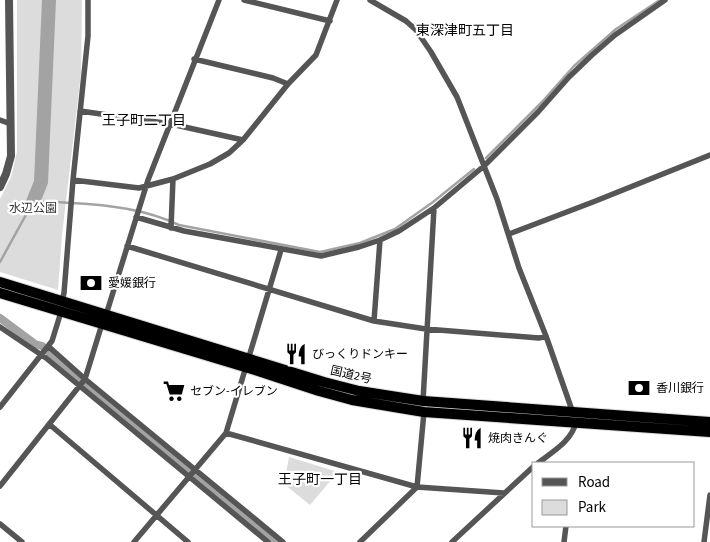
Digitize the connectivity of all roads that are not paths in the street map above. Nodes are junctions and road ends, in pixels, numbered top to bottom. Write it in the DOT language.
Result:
graph roads {
  1 [pos="10,0"];
  2 [pos="88,0"];
  3 [pos="219,0"];
  4 [pos="244,0"];
  5 [pos="337,0"];
  6 [pos="370,0"];
  7 [pos="665,0"];
  8 [pos="330,21"];
  9 [pos="194,59"];
  10 [pos="288,84"];
  11 [pos="80,111"];
  12 [pos="0,120"];
  13 [pos="11,124"];
  14 [pos="171,124"];
  15 [pos="243,140"];
  16 [pos="710,155"];
  17 [pos="484,166"];
  18 [pos="173,179"];
  19 [pos="73,180"];
  20 [pos="0,187"];
  21 [pos="146,187"];
  22 [pos="434,208"];
  23 [pos="136,217"];
  24 [pos="171,228"];
  25 [pos="508,234"];
  26 [pos="380,240"];
  27 [pos="127,246"];
  28 [pos="281,250"];
  29 [pos="2,288"];
  30 [pos="269,290"];
  31 [pos="61,307"];
  32 [pos="104,320"];
  33 [pos="374,321"];
  34 [pos="1,329"];
  35 [pos="426,329"];
  36 [pos="546,336"];
  37 [pos="45,350"];
  38 [pos="247,362"];
  39 [pos="82,383"];
  40 [pos="423,401"];
  41 [pos="0,407"];
  42 [pos="424,412"];
  43 [pos="574,417"];
  44 [pos="710,422"];
  45 [pos="49,424"];
  46 [pos="710,432"];
  47 [pos="226,433"];
  48 [pos="539,462"];
  49 [pos="532,468"];
  50 [pos="191,473"];
  51 [pos="0,486"];
  52 [pos="417,486"];
  53 [pos="504,493"];
  54 [pos="710,495"];
  55 [pos="156,516"];
  56 [pos="0,524"];
  57 [pos="566,527"];
  58 [pos="22,542"];
  59 [pos="134,542"];
  60 [pos="188,542"];
  61 [pos="268,542"];
  62 [pos="283,542"];
  63 [pos="360,542"];
  64 [pos="452,542"];
  65 [pos="564,542"];
  66 [pos="704,542"];
  1 -- 13 [label="street"];
  2 -- 11 [label="street"];
  3 -- 9 [label="street"];
  4 -- 8 [label="street"];
  5 -- 8 [label="street"];
  6 -- 17 [label="street"];
  7 -- 17 [label="street"];
  8 -- 10 [label="street"];
  9 -- 10 [label="street"];
  9 -- 14 [label="street"];
  10 -- 15 [label="street"];
  11 -- 14 [label="street"];
  11 -- 19 [label="street"];
  12 -- 13 [label="street"];
  13 -- 20 [label="street"];
  14 -- 15 [label="street"];
  14 -- 21 [label="street"];
  15 -- 18 [label="street"];
  16 -- 25 [label="street"];
  17 -- 22 [label="street"];
  17 -- 25 [label="street"];
  18 -- 21 [label="street"];
  18 -- 24 [label="street"];
  19 -- 21 [label="street"];
  19 -- 31 [label="street"];
  21 -- 23 [label="street"];
  22 -- 26 [label="street"];
  22 -- 35 [label="street"];
  23 -- 24 [label="street"];
  23 -- 27 [label="street"];
  24 -- 28 [label="street"];
  25 -- 36 [label="street"];
  26 -- 28 [label="street"];
  26 -- 33 [label="street"];
  27 -- 30 [label="street"];
  27 -- 32 [label="street"];
  28 -- 30 [label="street"];
  29 -- 31 [label="highway, 国道2号"];
  30 -- 33 [label="street"];
  30 -- 38 [label="street"];
  31 -- 32 [label="highway, 国道2号"];
  31 -- 37 [label="street"];
  32 -- 38 [label="highway, 国道2号"];
  32 -- 39 [label="street"];
  33 -- 35 [label="street"];
  34 -- 37 [label="street"];
  35 -- 36 [label="street"];
  35 -- 40 [label="street"];
  36 -- 43 [label="street"];
  37 -- 39 [label="street"];
  37 -- 39 [label="street"];
  37 -- 41 [label="street"];
  38 -- 40 [label="highway, 国道2号"];
  38 -- 42 [label="highway, 国道2号"];
  38 -- 47 [label="street"];
  39 -- 45 [label="street"];
  39 -- 50 [label="street"];
  39 -- 50 [label="street"];
  40 -- 43 [label="highway, 国道2号"];
  42 -- 43 [label="highway, 国道2号"];
  42 -- 52 [label="street"];
  43 -- 44 [label="highway, 国道2号"];
  43 -- 46 [label="highway, 国道2号"];
  43 -- 48 [label="street"];
  45 -- 51 [label="street"];
  45 -- 55 [label="street"];
  47 -- 50 [label="street"];
  47 -- 52 [label="street"];
  49 -- 53 [label="street"];
  50 -- 55 [label="street"];
  50 -- 61 [label="street"];
  50 -- 62 [label="street"];
  52 -- 53 [label="street"];
  52 -- 63 [label="street"];
  53 -- 64 [label="street"];
  54 -- 66 [label="street"];
  55 -- 59 [label="street"];
  55 -- 60 [label="street"];
  56 -- 58 [label="street"];
  57 -- 65 [label="street"];
}
